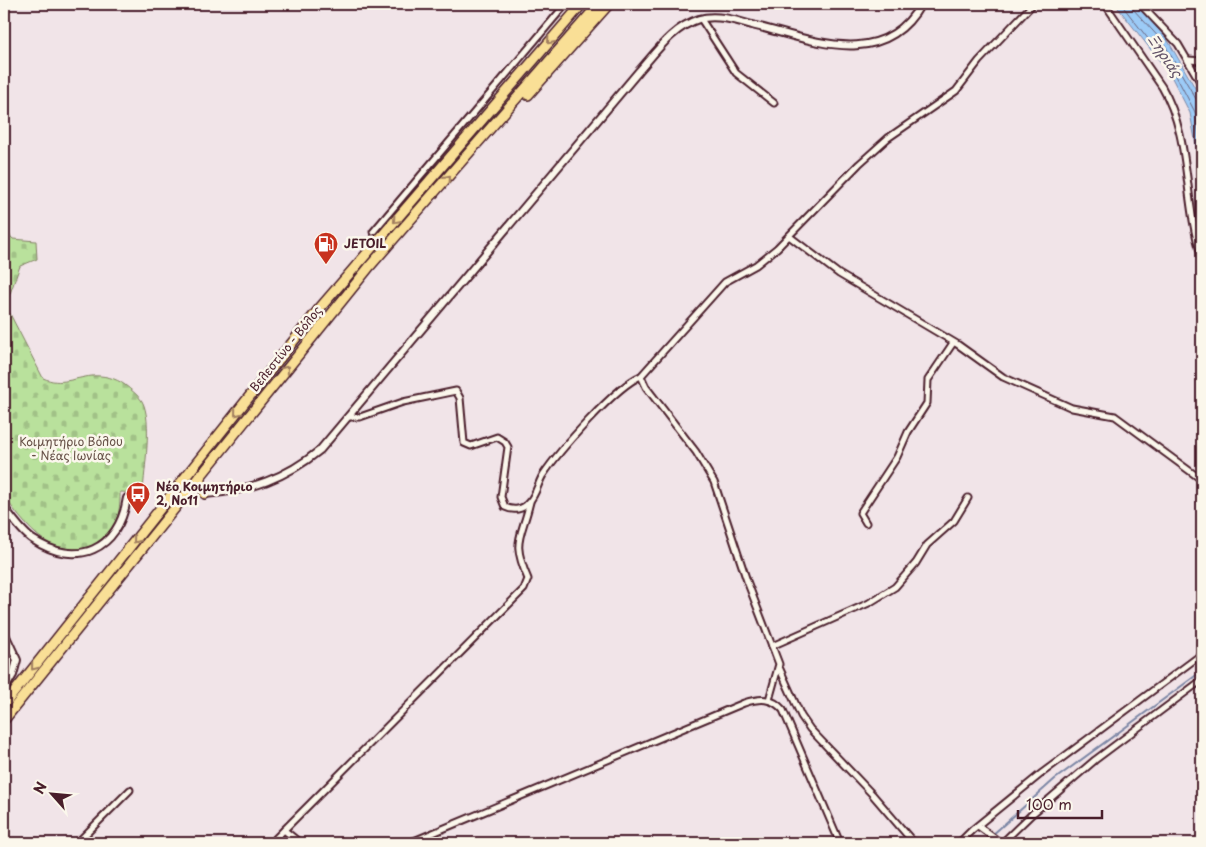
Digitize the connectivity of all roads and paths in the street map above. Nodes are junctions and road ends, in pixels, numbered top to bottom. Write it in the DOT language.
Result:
graph roads {
  1 [pos="566,4"];
  2 [pos="582,4"];
  3 [pos="599,4"];
  4 [pos="609,4"];
  5 [pos="921,4"];
  6 [pos="1032,4"];
  7 [pos="1105,4"];
  8 [pos="1140,4"];
  9 [pos="701,18"];
  10 [pos="1189,60"];
  11 [pos="1202,61"];
  12 [pos="1202,85"];
  13 [pos="774,103"];
  14 [pos="473,149"];
  15 [pos="404,194"];
  16 [pos="412,201"];
  17 [pos="373,232"];
  18 [pos="789,236"];
  19 [pos="1202,257"];
  20 [pos="953,343"];
  21 [pos="641,376"];
  22 [pos="350,417"];
  23 [pos="201,474"];
  24 [pos="1202,480"];
  25 [pos="187,491"];
  26 [pos="205,494"];
  27 [pos="127,498"];
  28 [pos="968,498"];
  29 [pos="530,502"];
  30 [pos="4,507"];
  31 [pos="866,523"];
  32 [pos="4,632"];
  33 [pos="772,646"];
  34 [pos="1202,654"];
  35 [pos="779,667"];
  36 [pos="1202,680"];
  37 [pos="4,690"];
  38 [pos="770,700"];
  39 [pos="4,705"];
  40 [pos="4,720"];
  41 [pos="130,790"];
  42 [pos="978,826"];
  43 [pos="284,830"];
  44 [pos="77,843"];
  45 [pos="271,843"];
  46 [pos="300,843"];
  47 [pos="409,843"];
  48 [pos="840,843"];
  49 [pos="914,843"];
  50 [pos="959,843"];
  51 [pos="1001,843"];
  1 -- 15 [label="street"];
  2 -- 16 [label="highway, Βελεστίνο - Βόλος, one-way"];
  3 -- 14 [label="highway, Βελεστίνο - Βόλος"];
  4 -- 14 [label="highway"];
  5 -- 9 [label="street"];
  6 -- 18 [label="street"];
  7 -- 19 [label="street"];
  8 -- 10 [label="street"];
  9 -- 13 [label="street"];
  9 -- 22 [label="street"];
  10 -- 11 [label="street"];
  10 -- 12 [label="street"];
  23 -- 14 [label="highway, Βελεστίνο - Βόλος, one-way"];
  15 -- 16 [label="street"];
  15 -- 17 [label="street"];
  16 -- 39 [label="highway, Βελεστίνο - Βόλος, one-way"];
  18 -- 20 [label="street"];
  18 -- 21 [label="street"];
  20 -- 24 [label="street"];
  20 -- 31 [label="street"];
  21 -- 29 [label="street"];
  21 -- 33 [label="street"];
  22 -- 26 [label="street"];
  22 -- 29 [label="street"];
  23 -- 25 [label="highway, Βελεστίνο - Βόλος"];
  23 -- 26 [label="highway"];
  25 -- 26 [label="highway"];
  25 -- 40 [label="highway, Βελεστίνο - Βόλος"];
  27 -- 30 [label="street"];
  28 -- 33 [label="street"];
  29 -- 43 [label="street"];
  32 -- 37 [label="street"];
  33 -- 35 [label="street"];
  34 -- 42 [label="street"];
  35 -- 38 [label="street"];
  35 -- 49 [label="street"];
  36 -- 51 [label="street"];
  38 -- 47 [label="street"];
  38 -- 48 [label="street"];
  41 -- 44 [label="street"];
  42 -- 50 [label="street"];
  42 -- 51 [label="street"];
  43 -- 45 [label="street"];
  43 -- 46 [label="street"];
}
